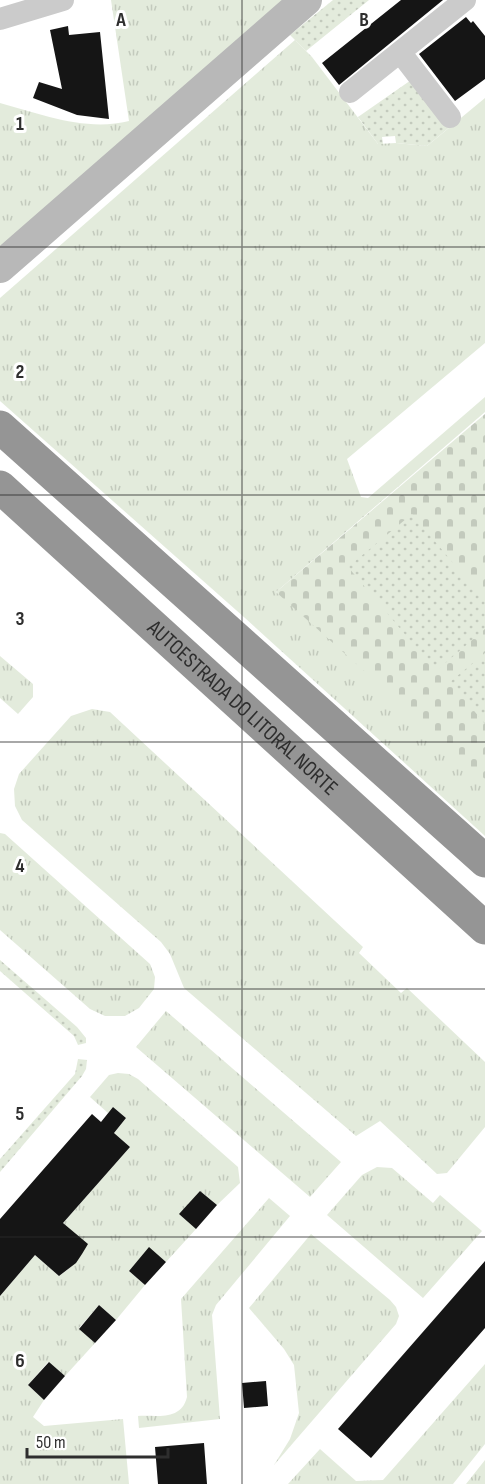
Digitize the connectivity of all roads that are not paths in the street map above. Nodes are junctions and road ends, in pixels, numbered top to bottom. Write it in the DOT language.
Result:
graph roads {
  1 [pos="63,0"];
  2 [pos="306,0"];
  3 [pos="465,0"];
  4 [pos="0,19"];
  5 [pos="400,52"];
  6 [pos="350,92"];
  7 [pos="450,117"];
  8 [pos="0,267"];
  9 [pos="0,427"];
  10 [pos="0,487"];
  11 [pos="485,861"];
  12 [pos="485,928"];
  1 -- 4 [label="street"];
  2 -- 8 [label="street"];
  3 -- 5 [label="street"];
  5 -- 6 [label="street"];
  5 -- 7 [label="street"];
  9 -- 11 [label="highway"];
  10 -- 12 [label="highway, AUTOESTRADA DO LITORAL NORTE"];
}
